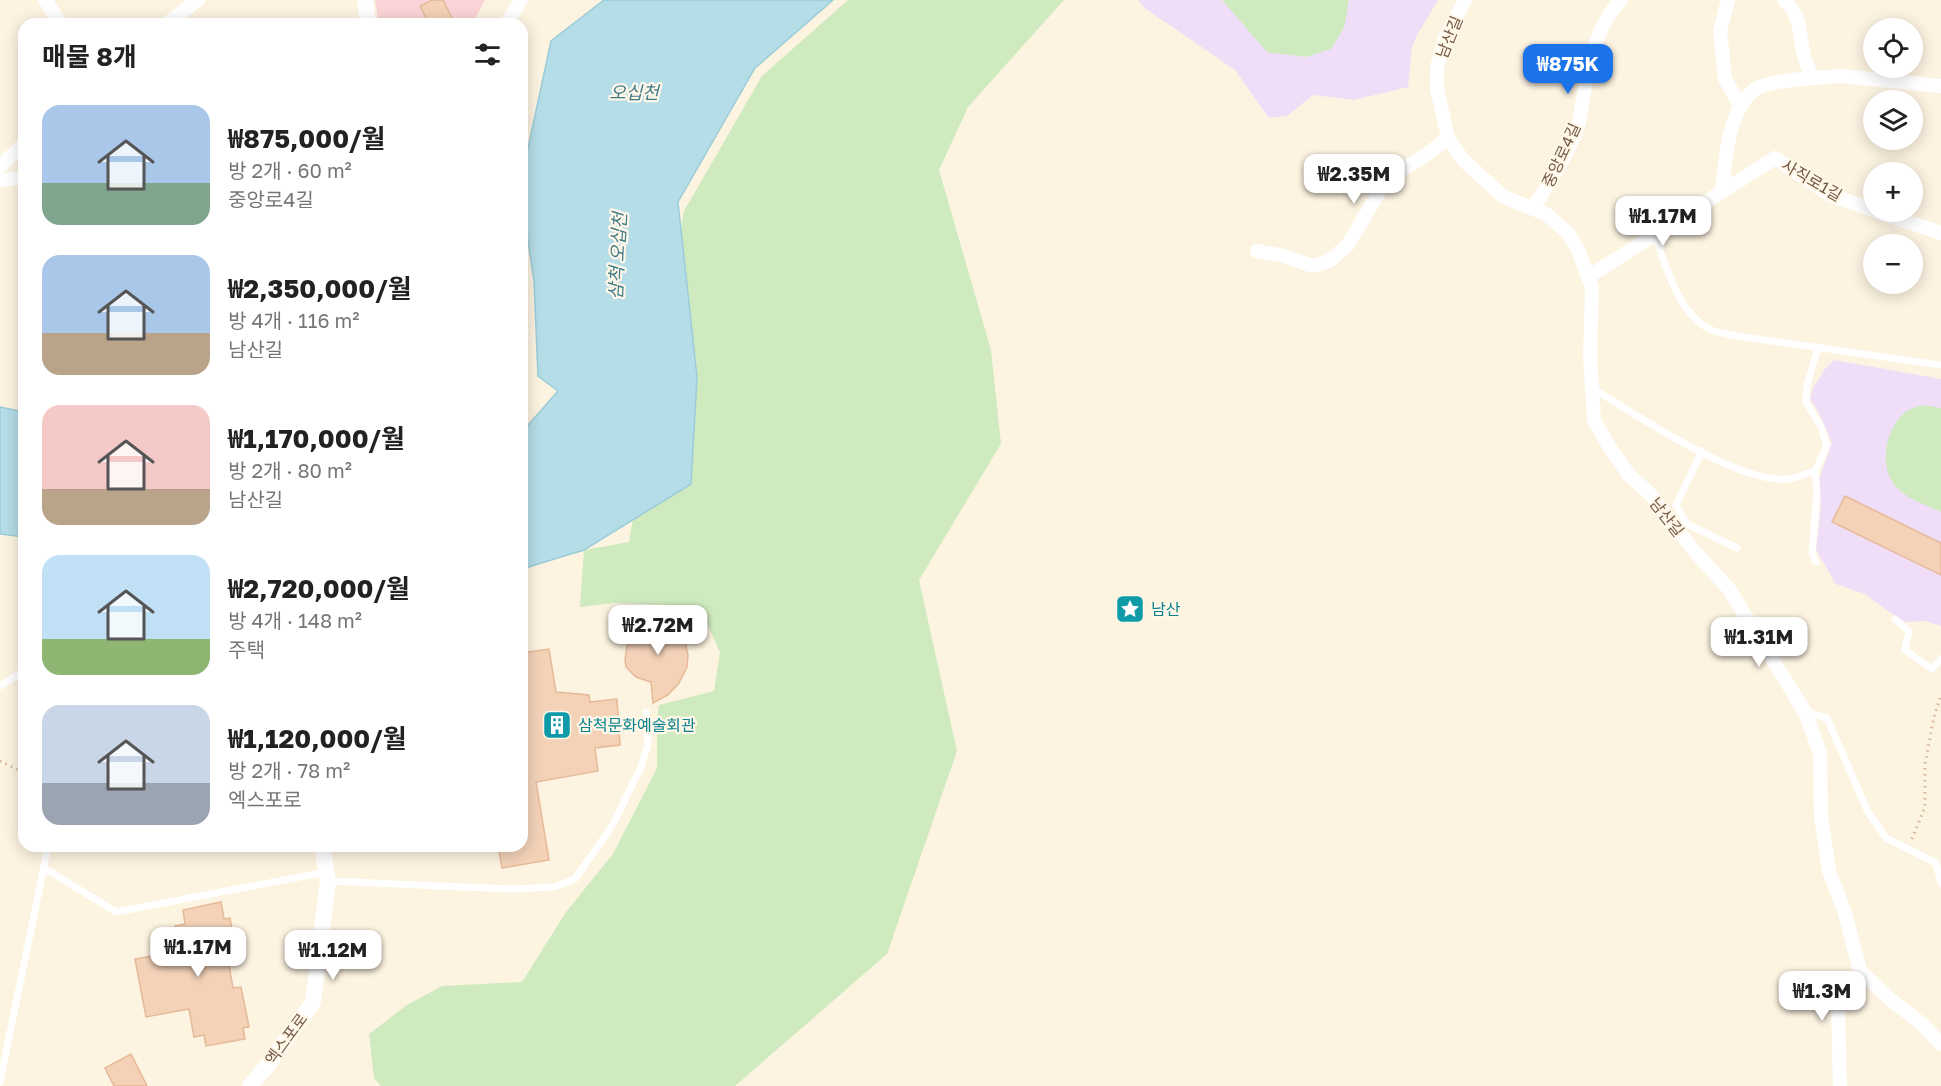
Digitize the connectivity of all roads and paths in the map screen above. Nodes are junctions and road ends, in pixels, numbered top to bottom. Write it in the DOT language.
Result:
graph roads {
  1 [pos="45,0"];
  2 [pos="198,0"];
  3 [pos="365,0"];
  4 [pos="521,0"];
  5 [pos="1465,0"];
  6 [pos="1621,0"];
  7 [pos="1728,0"];
  8 [pos="1784,0"];
  9 [pos="58,18"];
  10 [pos="174,18"];
  11 [pos="367,18"];
  12 [pos="510,18"];
  13 [pos="1813,78"];
  14 [pos="1941,86"];
  15 [pos="1741,107"];
  16 [pos="1448,138"];
  17 [pos="18,150"];
  18 [pos="0,166"];
  19 [pos="18,178"];
  20 [pos="0,180"];
  21 [pos="1722,190"];
  22 [pos="1863,206"];
  23 [pos="1533,208"];
  24 [pos="1908,222"];
  25 [pos="1941,233"];
  26 [pos="1654,234"];
  27 [pos="1257,251"];
  28 [pos="1588,277"];
  29 [pos="1818,348"];
  30 [pos="1941,365"];
  31 [pos="1592,388"];
  32 [pos="1702,451"];
  33 [pos="1815,471"];
  34 [pos="1680,525"];
  35 [pos="1737,548"];
  36 [pos="1816,562"];
  37 [pos="1895,619"];
  38 [pos="1941,659"];
  39 [pos="18,675"];
  40 [pos="0,686"];
  41 [pos="1941,695"];
  42 [pos="1805,711"];
  43 [pos="646,712"];
  44 [pos="0,761"];
  45 [pos="18,770"];
  46 [pos="1908,849"];
  47 [pos="47,852"];
  48 [pos="323,852"];
  49 [pos="44,868"];
  50 [pos="327,876"];
  51 [pos="1941,883"];
  52 [pos="1860,972"];
  53 [pos="1941,1044"];
  54 [pos="0,1082"];
  55 [pos="250,1086"];
  56 [pos="1840,1086"];
  1 -- 9 [label="street"];
  2 -- 10 [label="street"];
  3 -- 11 [label="street"];
  4 -- 12 [label="street"];
  5 -- 16 [label="street, 남산길"];
  6 -- 23 [label="street, 중앙로4길"];
  7 -- 15 [label="street"];
  8 -- 13 [label="street"];
  13 -- 14 [label="street"];
  13 -- 15 [label="street"];
  15 -- 21 [label="street"];
  16 -- 23 [label="street, 남산길"];
  16 -- 27 [label="street"];
  17 -- 18 [label="street"];
  19 -- 20 [label="street"];
  21 -- 22 [label="street, 사직로1길"];
  21 -- 26 [label="street"];
  23 -- 28 [label="street, 남산길"];
  24 -- 25 [label="street"];
  26 -- 28 [label="street"];
  26 -- 29 [label="lane"];
  28 -- 31 [label="street, 남산길"];
  29 -- 30 [label="lane"];
  29 -- 33 [label="lane"];
  31 -- 32 [label="lane"];
  31 -- 34 [label="street, 남산길"];
  32 -- 33 [label="lane"];
  32 -- 34 [label="lane"];
  33 -- 36 [label="lane"];
  34 -- 35 [label="lane"];
  34 -- 42 [label="street, 남산길"];
  37 -- 38 [label="lane"];
  39 -- 40 [label="lane"];
  41 -- 46 [label="path"];
  42 -- 46 [label="lane"];
  42 -- 52 [label="street, 남산길"];
  43 -- 50 [label="lane"];
  44 -- 45 [label="path"];
  46 -- 51 [label="lane"];
  47 -- 49 [label="lane"];
  48 -- 50 [label="street, 엑스포로"];
  49 -- 50 [label="lane"];
  49 -- 54 [label="lane"];
  50 -- 55 [label="street, 엑스포로"];
  52 -- 53 [label="street"];
  52 -- 56 [label="street"];
}
